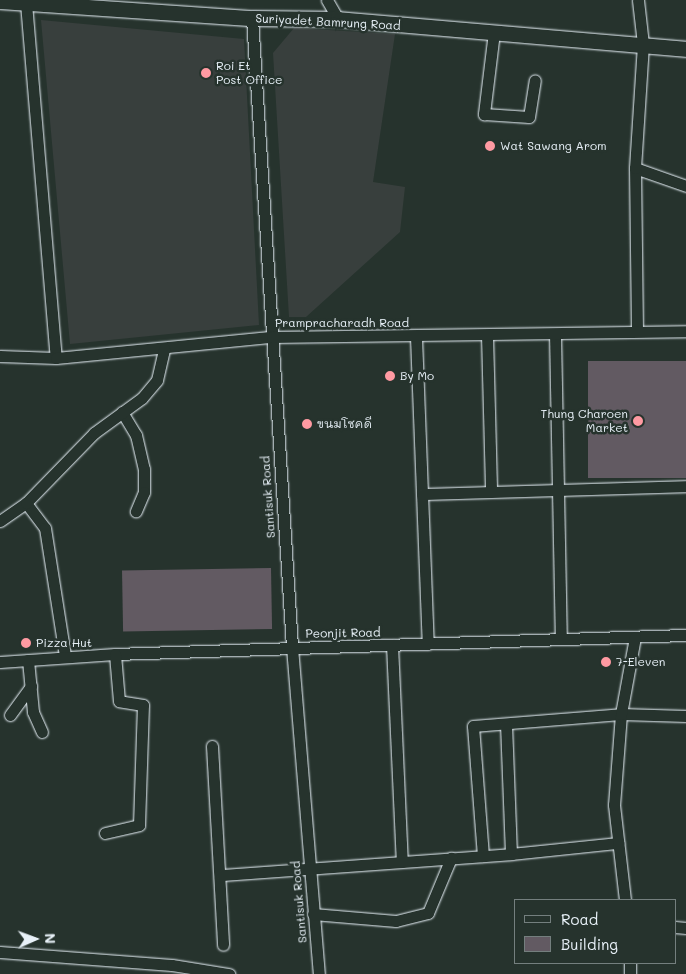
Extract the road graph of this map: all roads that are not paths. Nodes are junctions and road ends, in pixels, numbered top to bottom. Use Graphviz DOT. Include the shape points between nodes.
graph roads {
  1 [pos="327,0"];
  2 [pos="638,0"];
  3 [pos="12,2"];
  4 [pos="252,18"];
  5 [pos="338,19"];
  6 [pos="494,32"];
  7 [pos="643,44"];
  8 [pos="686,49"];
  9 [pos="535,80"];
  10 [pos="634,168"];
  11 [pos="686,186"];
  12 [pos="637,331"];
  13 [pos="686,331"];
  14 [pos="555,334"];
  15 [pos="487,335"];
  16 [pos="416,336"];
  17 [pos="272,337"];
  18 [pos="164,349"];
  19 [pos="0,356"];
  20 [pos="56,358"];
  21 [pos="122,412"];
  22 [pos="686,486"];
  23 [pos="558,487"];
  24 [pos="491,491"];
  25 [pos="422,494"];
  26 [pos="26,504"];
  27 [pos="136,511"];
  28 [pos="0,521"];
  29 [pos="686,635"];
  30 [pos="634,637"];
  31 [pos="560,638"];
  32 [pos="428,644"];
  33 [pos="392,645"];
  34 [pos="292,647"];
  35 [pos="115,654"];
  36 [pos="65,656"];
  37 [pos="28,660"];
  38 [pos="0,662"];
  39 [pos="31,686"];
  40 [pos="620,714"];
  41 [pos="10,715"];
  42 [pos="686,716"];
  43 [pos="506,726"];
  44 [pos="42,732"];
  45 [pos="212,746"];
  46 [pos="105,833"];
  47 [pos="618,844"];
  48 [pos="511,854"];
  49 [pos="483,856"];
  50 [pos="451,858"];
  51 [pos="402,862"];
  52 [pos="309,868"];
  53 [pos="221,875"];
  54 [pos="625,899"];
  55 [pos="313,914"];
  56 [pos="223,945"];
  57 [pos="0,952"];
  58 [pos="229,974"];
  59 [pos="320,974"];
  1 -- 5 [label="street"];
  2 -- 7 [label="street"];
  3 -- 4 [label="main road, Suriyadet Bamrung Road"];
  3 -- 20 [label="street"];
  4 -- 5 [label="main road, Suriyadet Bamrung Road"];
  4 -- 17 [label="street, Santisuk Road"];
  5 -- 6 [label="main road, Suriyadet Bamrung Road"];
  6 -- 7 [label="main road, Suriyadet Bamrung Road"];
  6 -- 9 [label="street" via="484,114 529,117"];
  7 -- 8 [label="main road, Suriyadet Bamrung Road"];
  7 -- 10 [label="street"];
  10 -- 11 [label="street"];
  10 -- 12 [label="street"];
  12 -- 13 [label="street, Prampracharadh Road"];
  12 -- 14 [label="street, Prampracharadh Road"];
  14 -- 15 [label="street, Prampracharadh Road"];
  14 -- 23 [label="street"];
  15 -- 16 [label="street, Prampracharadh Road"];
  15 -- 24 [label="street"];
  16 -- 17 [label="street, Prampracharadh Road"];
  16 -- 25 [label="street"];
  17 -- 18 [label="street, Prampracharadh Road"];
  17 -- 34 [label="street, Santisuk Road"];
  18 -- 20 [label="street, Prampracharadh Road"];
  18 -- 21 [label="street" via="157,380"];
  19 -- 20 [label="street, Prampracharadh Road"];
  21 -- 26 [label="street" via="94,433"];
  21 -- 27 [label="street" via="136,435 144,469 144,492"];
  22 -- 23 [label="street"];
  23 -- 24 [label="street"];
  23 -- 31 [label="street"];
  24 -- 25 [label="street"];
  25 -- 32 [label="street"];
  26 -- 28 [label="street"];
  26 -- 36 [label="street" via="45,528"];
  29 -- 30 [label="street, Peonjit Road"];
  30 -- 31 [label="street, Peonjit Road"];
  30 -- 40 [label="street"];
  31 -- 32 [label="street, Peonjit Road"];
  32 -- 33 [label="street, Peonjit Road"];
  33 -- 34 [label="street, Peonjit Road"];
  33 -- 51 [label="street"];
  34 -- 35 [label="street, Peonjit Road"];
  34 -- 52 [label="street, Santisuk Road"];
  35 -- 36 [label="street, Peonjit Road"];
  35 -- 46 [label="street" via="119,701 144,705 139,825"];
  36 -- 37 [label="street, Peonjit Road"];
  37 -- 38 [label="street, Peonjit Road"];
  37 -- 39 [label="street"];
  39 -- 41 [label="street"];
  39 -- 44 [label="street" via="33,712"];
  40 -- 42 [label="street"];
  40 -- 43 [label="street"];
  40 -- 47 [label="street" via="614,805"];
  43 -- 48 [label="street"];
  43 -- 49 [label="street" via="473,726"];
  45 -- 53 [label="street"];
  47 -- 48 [label="street"];
  47 -- 54 [label="street"];
  48 -- 49 [label="street"];
  49 -- 50 [label="street"];
  50 -- 51 [label="street"];
  50 -- 55 [label="street" via="428,913 396,921"];
  51 -- 52 [label="street"];
  52 -- 53 [label="street"];
  52 -- 55 [label="street, Santisuk Road"];
  53 -- 56 [label="street"];
  55 -- 59 [label="street, Santisuk Road"];
  57 -- 58 [label="street" via="172,965"];
}
